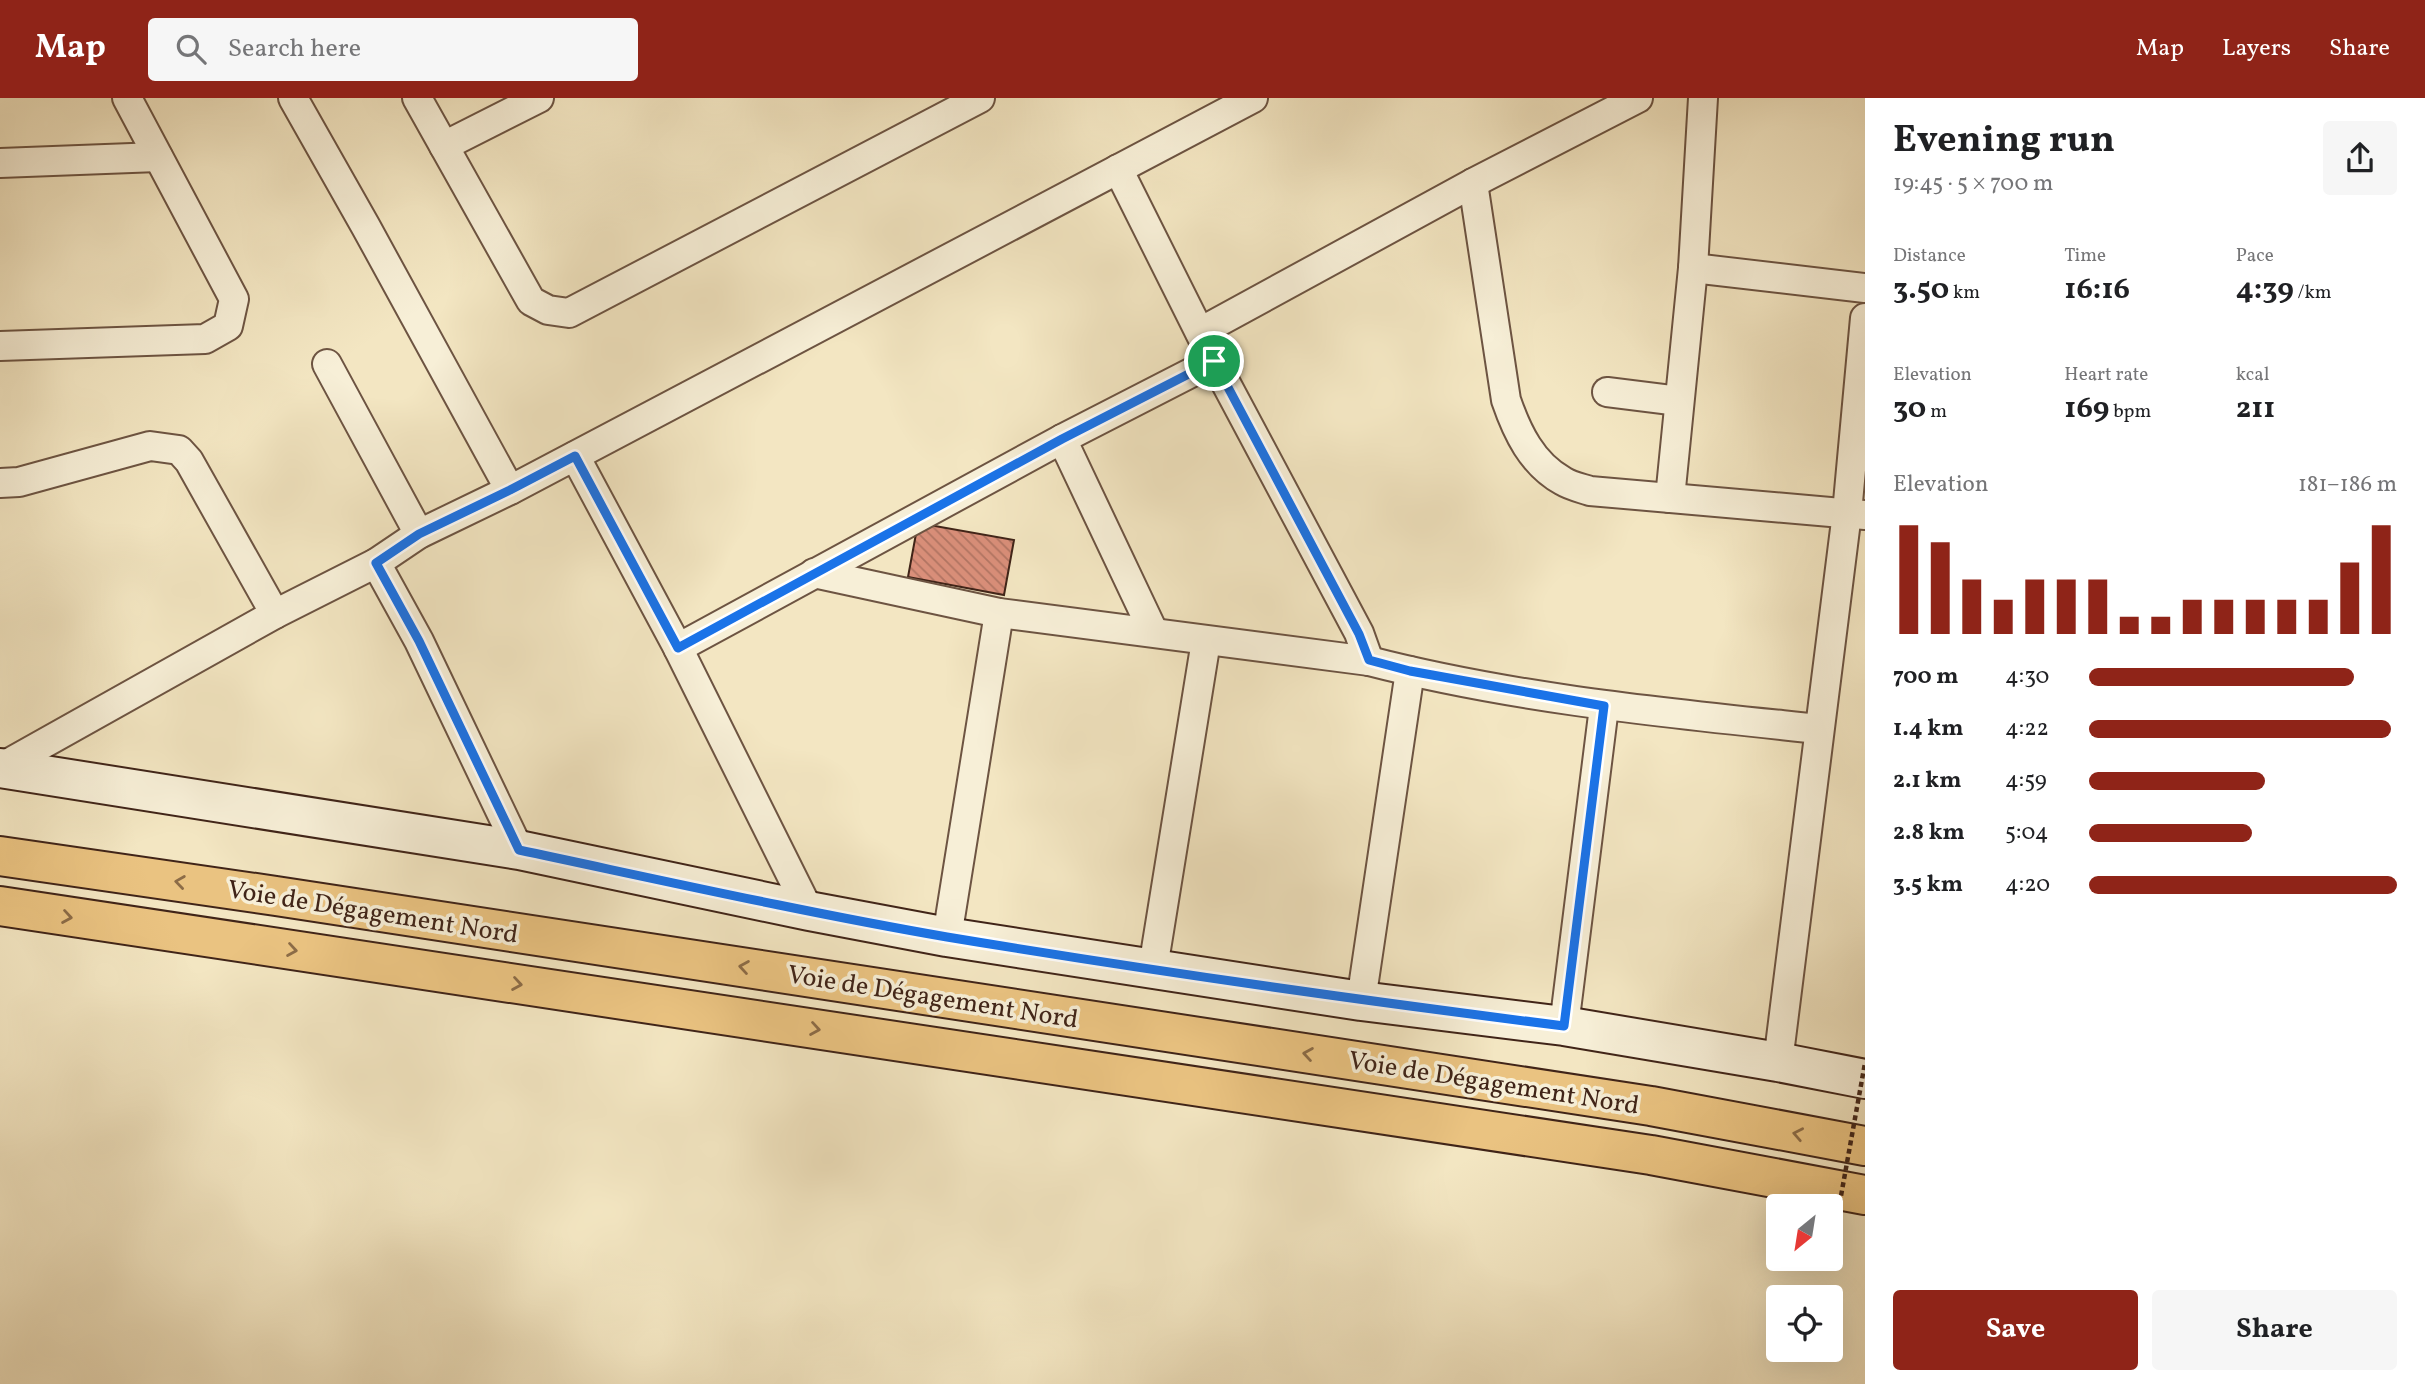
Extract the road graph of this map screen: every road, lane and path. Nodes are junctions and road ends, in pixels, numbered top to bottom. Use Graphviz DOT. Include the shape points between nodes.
graph roads {
  1 [pos="127,98"];
  2 [pos="293,98"];
  3 [pos="417,98"];
  4 [pos="539,98"];
  5 [pos="980,98"];
  6 [pos="1253,98"];
  7 [pos="1638,98"];
  8 [pos="1703,98"];
  9 [pos="444,146"];
  10 [pos="158,157"];
  11 [pos="0,163"];
  12 [pos="1118,169"];
  13 [pos="1474,183"];
  14 [pos="1693,268"];
  15 [pos="1865,288"];
  16 [pos="1865,318"];
  17 [pos="1200,332"];
  18 [pos="0,346"];
  19 [pos="1214,361"];
  20 [pos="327,364"];
  21 [pos="1607,392"];
  22 [pos="1679,401"];
  23 [pos="1062,439"];
  24 [pos="575,456"];
  25 [pos="6,486"];
  26 [pos="510,490"];
  27 [pos="1670,498"];
  28 [pos="1856,514"];
  29 [pos="419,534"];
  30 [pos="376,563"];
  31 [pos="814,573"];
  32 [pos="999,613"];
  33 [pos="275,614"];
  34 [pos="1153,631"];
  35 [pos="1206,641"];
  36 [pos="678,648"];
  37 [pos="1369,660"];
  38 [pos="1410,671"];
  39 [pos="1604,706"];
  40 [pos="1819,729"];
  41 [pos="0,768"];
  42 [pos="519,850"];
  43 [pos="0,856"];
  44 [pos="0,906"];
  45 [pos="809,911"];
  46 [pos="947,937"];
  47 [pos="1153,968"];
  48 [pos="1361,1001"];
  49 [pos="1564,1026"];
  50 [pos="1778,1062"];
  51 [pos="1865,1063"];
  52 [pos="1865,1079"];
  53 [pos="1865,1146"];
  54 [pos="1840,1194"];
  55 [pos="1865,1195"];
  1 -- 10 [label="street"];
  2 -- 26 [label="street"];
  3 -- 9 [label="street"];
  4 -- 9 [label="street"];
  5 -- 9 [label="street" via="569,313 531,302"];
  6 -- 12 [label="street"];
  7 -- 13 [label="street"];
  8 -- 14 [label="street"];
  10 -- 11 [label="street"];
  10 -- 18 [label="street" via="234,299 228,326 205,339"];
  12 -- 17 [label="street"];
  12 -- 24 [label="street"];
  13 -- 17 [label="street"];
  13 -- 27 [label="street" via="1506,400 1518,433 1537,459 1563,482 1590,491"];
  14 -- 15 [label="street"];
  14 -- 22 [label="street"];
  16 -- 28 [label="street"];
  17 -- 19 [label="street"];
  19 -- 23 [label="street"];
  19 -- 37 [label="street"];
  20 -- 29 [label="street"];
  21 -- 22 [label="street"];
  22 -- 27 [label="street"];
  23 -- 31 [label="street"];
  23 -- 34 [label="street"];
  24 -- 26 [label="street"];
  24 -- 36 [label="street"];
  25 -- 33 [label="street" via="150,446 179,450 190,461"];
  26 -- 29 [label="street"];
  27 -- 28 [label="street"];
  28 -- 40 [label="street"];
  29 -- 30 [label="street"];
  30 -- 33 [label="street"];
  30 -- 42 [label="street" via="419,641"];
  31 -- 32 [label="street"];
  31 -- 36 [label="street"];
  32 -- 34 [label="street"];
  32 -- 46 [label="street"];
  33 -- 41 [label="street"];
  34 -- 35 [label="street"];
  35 -- 37 [label="street"];
  35 -- 47 [label="street"];
  36 -- 45 [label="street"];
  37 -- 38 [label="street"];
  38 -- 39 [label="street"];
  38 -- 48 [label="street"];
  39 -- 40 [label="street"];
  39 -- 49 [label="street"];
  40 -- 50 [label="street"];
  41 -- 42 [label="main road"];
  42 -- 45 [label="main road"];
  53 -- 43 [label="highway, Voie de Dégagement Nord, one-way" via="1651,1106"];
  44 -- 55 [label="highway, Voie de Dégagement Nord, one-way" via="1651,1155"];
  45 -- 46 [label="main road"];
  46 -- 47 [label="main road"];
  47 -- 48 [label="main road"];
  48 -- 49 [label="main road"];
  49 -- 50 [label="main road"];
  50 -- 52 [label="main road"];
  51 -- 54 [label="path, bridge"];
}
